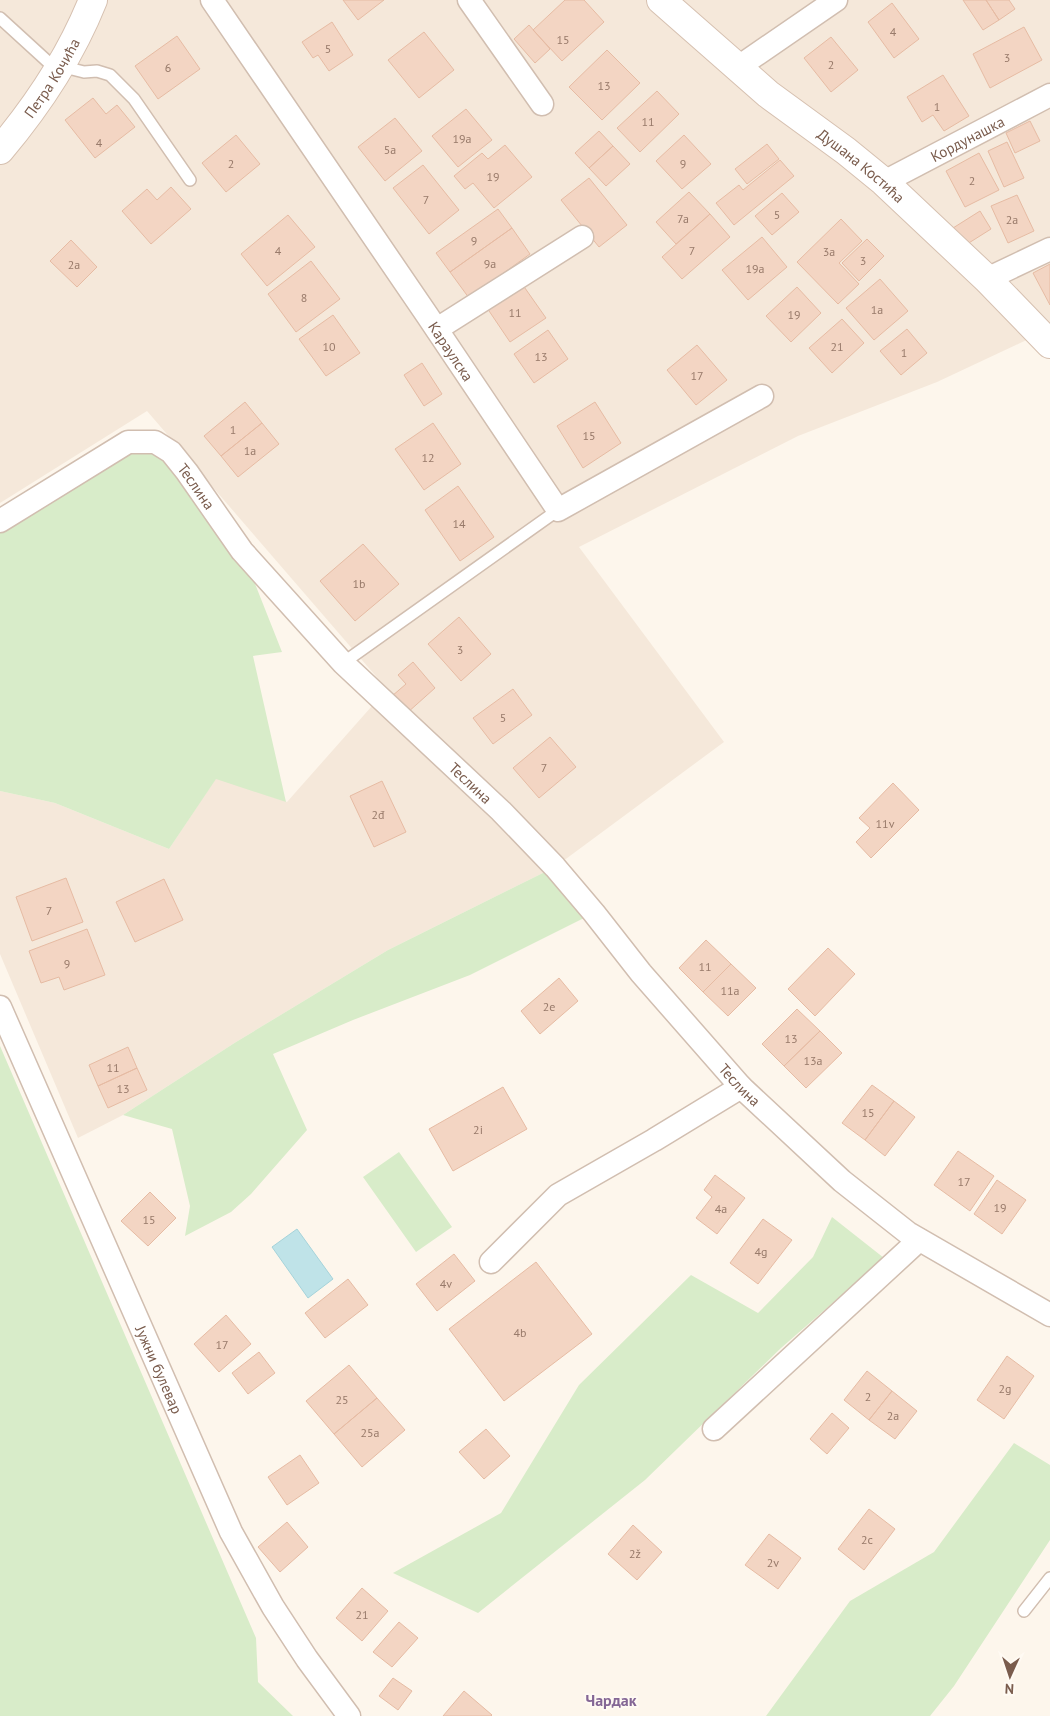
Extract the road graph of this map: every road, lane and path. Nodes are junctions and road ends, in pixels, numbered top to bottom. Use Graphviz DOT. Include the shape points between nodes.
graph roads {
  1 [pos="93,0"];
  2 [pos="212,0"];
  3 [pos="469,0"];
  4 [pos="661,0"];
  5 [pos="836,0"];
  6 [pos="0,18"];
  7 [pos="60,67"];
  8 [pos="737,68"];
  9 [pos="1050,95"];
  10 [pos="542,104"];
  11 [pos="0,150"];
  12 [pos="190,180"];
  13 [pos="884,182"];
  14 [pos="582,237"];
  15 [pos="1050,249"];
  16 [pos="987,279"];
  17 [pos="437,330"];
  18 [pos="1050,344"];
  19 [pos="762,396"];
  20 [pos="558,510"];
  21 [pos="0,521"];
  22 [pos="343,663"];
  23 [pos="0,1007"];
  24 [pos="741,1087"];
  25 [pos="919,1240"];
  26 [pos="491,1262"];
  27 [pos="1050,1315"];
  28 [pos="714,1430"];
  29 [pos="1050,1578"];
  30 [pos="1024,1612"];
  31 [pos="349,1716"];
  1 -- 7 [label="street, Петра Кочића"];
  2 -- 17 [label="street, Караулска"];
  3 -- 10 [label="street"];
  4 -- 8 [label="street, Душана Костића"];
  5 -- 8 [label="street"];
  6 -- 7 [label="lane"];
  7 -- 11 [label="street, Петра Кочића" via="25,120"];
  7 -- 12 [label="lane" via="84,72 97,70 110,75 134,99"];
  8 -- 13 [label="street, Душана Костића"];
  9 -- 13 [label="street, Кордунашка"];
  13 -- 16 [label="street, Душана Костића"];
  14 -- 17 [label="street"];
  15 -- 16 [label="street"];
  16 -- 18 [label="street, Душана Костића"];
  17 -- 20 [label="street, Караулска"];
  19 -- 20 [label="street"];
  20 -- 22 [label="lane"];
  21 -- 22 [label="street, Теслина" via="128,442 155,442 171,452 242,551"];
  22 -- 24 [label="street, Теслина" via="501,811 555,867 641,973"];
  23 -- 31 [label="street, Јужни булевар" via="232,1532 282,1622"];
  24 -- 25 [label="street, Теслина" via="842,1181"];
  24 -- 26 [label="street" via="558,1195"];
  25 -- 27 [label="street, Теслина"];
  25 -- 28 [label="street"];
  29 -- 30 [label="lane"];
}
